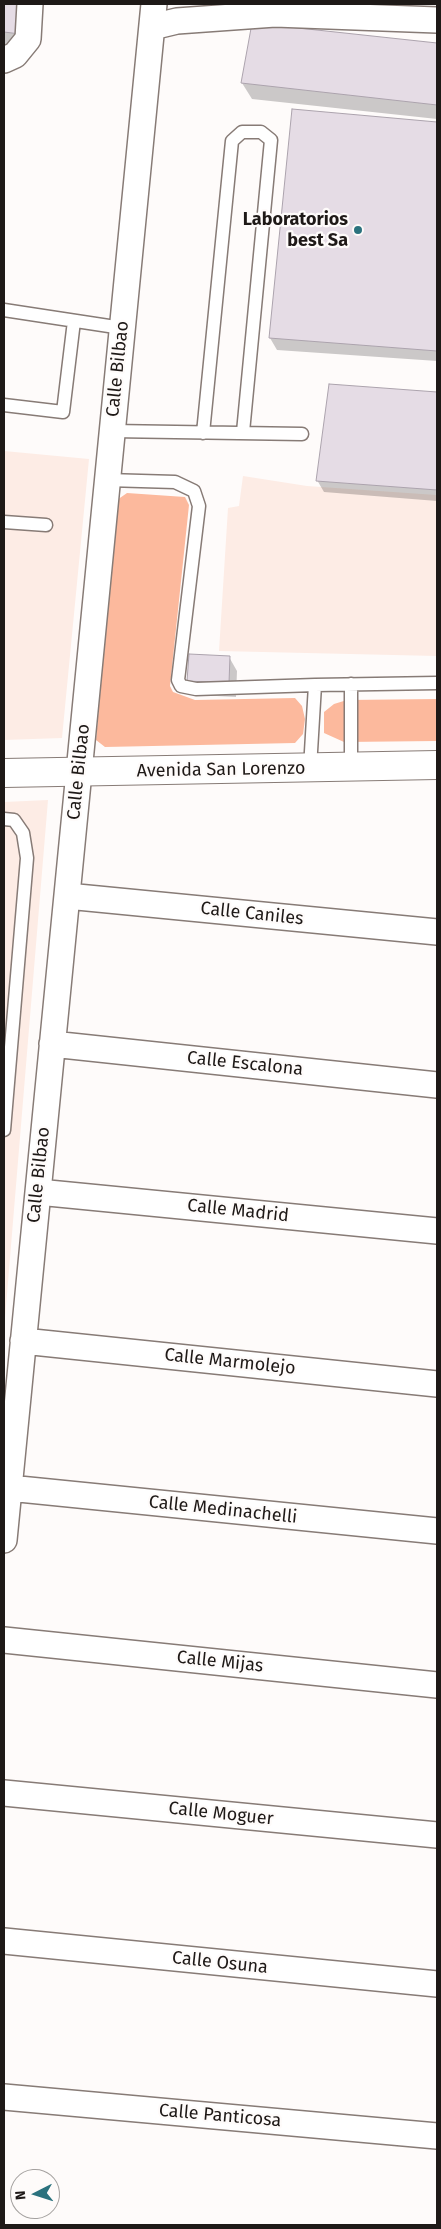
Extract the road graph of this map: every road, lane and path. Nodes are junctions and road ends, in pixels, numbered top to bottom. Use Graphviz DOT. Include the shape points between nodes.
graph roads {
  1 [pos="30,4"];
  2 [pos="275,9"];
  3 [pos="153,15"];
  4 [pos="437,20"];
  5 [pos="4,60"];
  6 [pos="4,310"];
  7 [pos="74,321"];
  8 [pos="122,328"];
  9 [pos="4,405"];
  10 [pos="112,431"];
  11 [pos="243,432"];
  12 [pos="203,433"];
  13 [pos="302,434"];
  14 [pos="107,480"];
  15 [pos="4,522"];
  16 [pos="46,525"];
  17 [pos="437,683"];
  18 [pos="351,684"];
  19 [pos="315,685"];
  20 [pos="437,765"];
  21 [pos="351,767"];
  22 [pos="310,768"];
  23 [pos="4,773"];
  24 [pos="79,773"];
  25 [pos="4,820"];
  26 [pos="67,896"];
  27 [pos="437,932"];
  28 [pos="52,1044"];
  29 [pos="437,1084"];
  30 [pos="4,1130"];
  31 [pos="38,1192"];
  32 [pos="437,1231"];
  33 [pos="23,1341"];
  34 [pos="437,1384"];
  35 [pos="9,1488"];
  36 [pos="437,1531"];
  37 [pos="4,1540"];
  38 [pos="4,1640"];
  39 [pos="437,1684"];
  40 [pos="4,1793"];
  41 [pos="437,1835"];
  42 [pos="4,1941"];
  43 [pos="437,1984"];
  44 [pos="4,2096"];
  45 [pos="437,2136"];
  1 -- 5 [label="street" via="28,39 15,55"];
  2 -- 3 [label="street" via="177,22"];
  2 -- 4 [label="street"];
  3 -- 8 [label="street, Calle Bilbao"];
  6 -- 7 [label="lane"];
  7 -- 8 [label="lane"];
  7 -- 9 [label="lane" via="63,412"];
  8 -- 10 [label="street, Calle Bilbao"];
  10 -- 12 [label="lane"];
  10 -- 14 [label="street, Calle Bilbao"];
  11 -- 12 [label="lane"];
  11 -- 12 [label="lane" via="271,140 261,132 242,132 232,141"];
  11 -- 13 [label="lane"];
  14 -- 19 [label="lane" via="175,482 194,490 199,506 178,671 182,686 196,689"];
  14 -- 24 [label="street, Calle Bilbao"];
  15 -- 16 [label="lane"];
  17 -- 18 [label="lane"];
  18 -- 19 [label="lane"];
  18 -- 21 [label="lane"];
  19 -- 22 [label="lane"];
  20 -- 21 [label="main road, Avenida San Lorenzo"];
  21 -- 22 [label="main road, Avenida San Lorenzo"];
  22 -- 24 [label="main road, Avenida San Lorenzo"];
  23 -- 24 [label="main road, Avenida San Lorenzo"];
  24 -- 26 [label="street, Calle Bilbao"];
  25 -- 30 [label="lane" via="14,820 23,833 26,858"];
  26 -- 27 [label="street, Calle Caniles"];
  26 -- 28 [label="street, Calle Bilbao"];
  28 -- 29 [label="street, Calle Escalona"];
  28 -- 31 [label="street, Calle Bilbao"];
  31 -- 32 [label="street, Calle Madrid"];
  31 -- 33 [label="street, Calle Bilbao"];
  33 -- 34 [label="street, Calle Marmolejo"];
  33 -- 35 [label="street, Calle Bilbao"];
  35 -- 36 [label="street, Calle Medinachelli"];
  35 -- 37 [label="street, Calle Bilbao"];
  38 -- 39 [label="street, Calle Mijas"];
  40 -- 41 [label="street, Calle Moguer"];
  42 -- 43 [label="street, Calle Osuna"];
  44 -- 45 [label="street, Calle Panticosa"];
}
